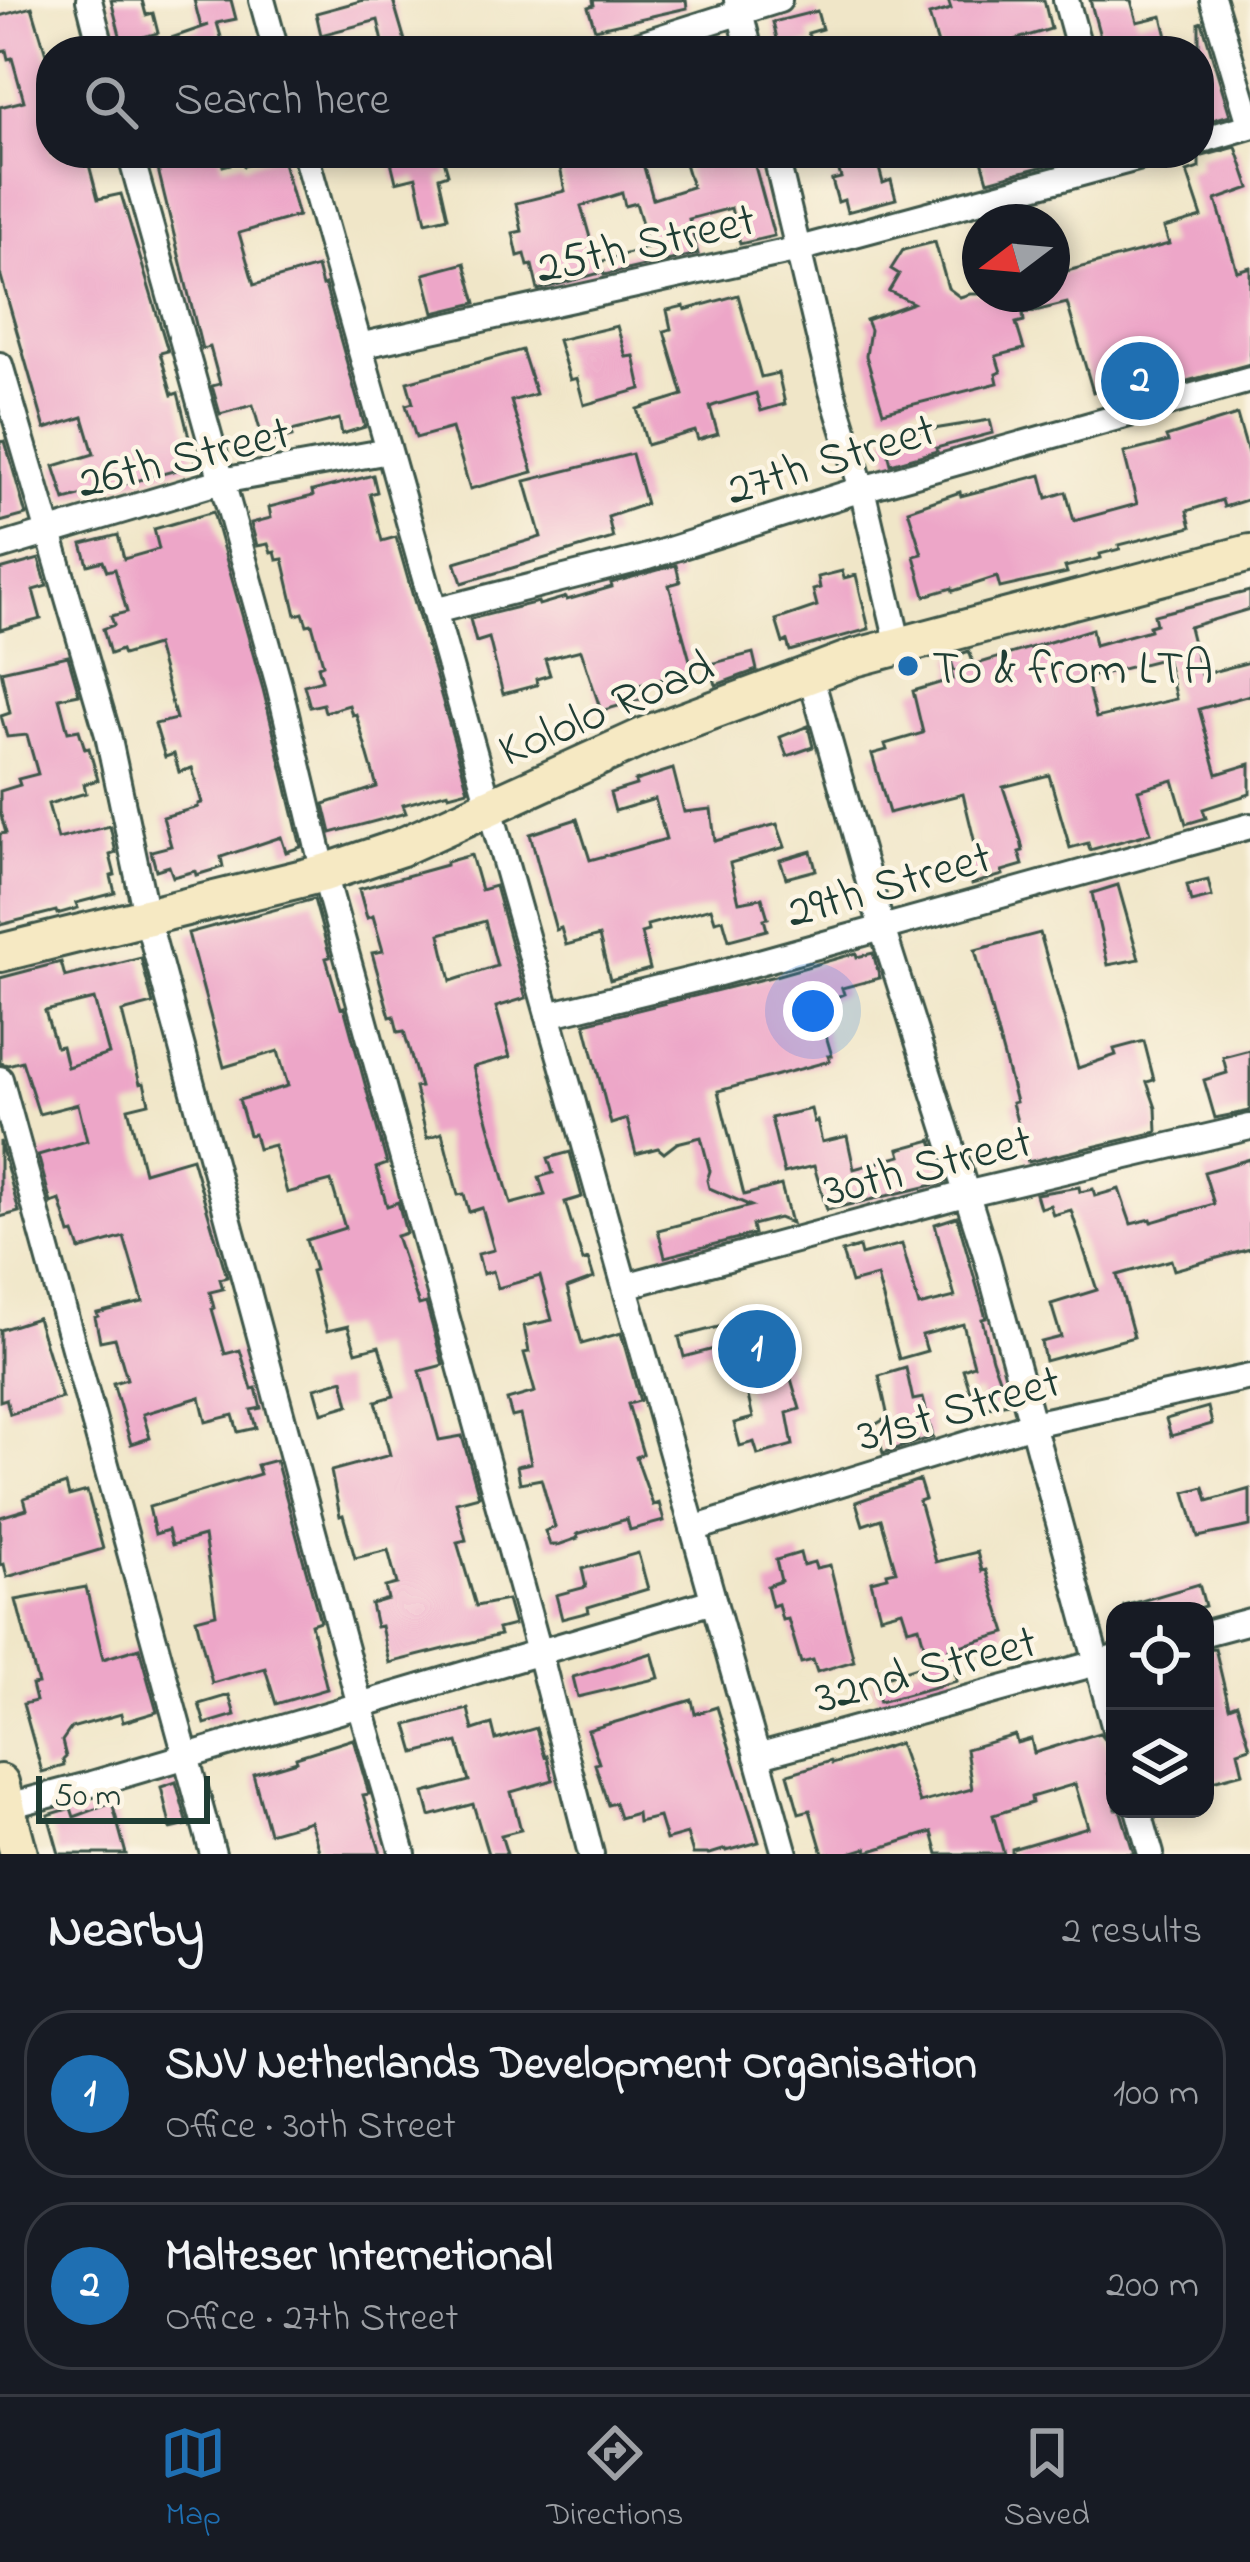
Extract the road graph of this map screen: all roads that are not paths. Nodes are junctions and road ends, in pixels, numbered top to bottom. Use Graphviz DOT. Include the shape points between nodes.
graph roads {
  1 [pos="88,0"];
  2 [pos="262,0"];
  3 [pos="779,0"];
  4 [pos="1066,0"];
  5 [pos="1213,0"];
  6 [pos="739,5"];
  7 [pos="98,36"];
  8 [pos="272,36"];
  9 [pos="657,36"];
  10 [pos="746,36"];
  11 [pos="1077,36"];
  12 [pos="1250,125"];
  13 [pos="1214,136"];
  14 [pos="134,168"];
  15 [pos="309,168"];
  16 [pos="780,168"];
  17 [pos="1081,168"];
  18 [pos="799,249"];
  19 [pos="359,346"];
  20 [pos="0,365"];
  21 [pos="1250,380"];
  22 [pos="389,451"];
  23 [pos="221,481"];
  24 [pos="862,489"];
  25 [pos="50,533"];
  26 [pos="0,547"];
  27 [pos="1250,553"];
  28 [pos="434,611"];
  29 [pos="899,646"];
  30 [pos="810,674"];
  31 [pos="490,808"];
  32 [pos="1250,826"];
  33 [pos="324,873"];
  34 [pos="146,915"];
  35 [pos="882,928"];
  36 [pos="0,953"];
  37 [pos="548,1015"];
  38 [pos="0,1079"];
  39 [pos="1250,1127"];
  40 [pos="965,1194"];
  41 [pos="625,1286"];
  42 [pos="1250,1377"];
  43 [pos="1031,1424"];
  44 [pos="693,1528"];
  45 [pos="713,1600"];
  46 [pos="1250,1621"];
  47 [pos="1214,1631"];
  48 [pos="539,1652"];
  49 [pos="1105,1660"];
  50 [pos="359,1705"];
  51 [pos="1112,1710"];
  52 [pos="186,1756"];
  53 [pos="757,1756"];
  54 [pos="2,1799"];
  55 [pos="1141,1818"];
  56 [pos="19,1854"];
  57 [pos="213,1854"];
  58 [pos="403,1854"];
  59 [pos="591,1854"];
  60 [pos="785,1854"];
  61 [pos="1151,1854"];
  1 -- 7 [label="street"];
  2 -- 8 [label="street"];
  3 -- 6 [label="street"];
  4 -- 11 [label="street"];
  5 -- 12 [label="street"];
  6 -- 9 [label="street"];
  6 -- 10 [label="street"];
  12 -- 13 [label="street"];
  14 -- 23 [label="street"];
  15 -- 19 [label="street"];
  16 -- 18 [label="street"];
  17 -- 18 [label="street, 25th Street"];
  18 -- 19 [label="street, 25th Street"];
  18 -- 24 [label="street"];
  19 -- 22 [label="street"];
  20 -- 25 [label="street"];
  21 -- 24 [label="street, 27th Street"];
  22 -- 23 [label="street, 26th Street"];
  22 -- 28 [label="street"];
  23 -- 25 [label="street, 26th Street"];
  23 -- 33 [label="street"];
  24 -- 28 [label="street, 27th Street" via="644,558"];
  24 -- 29 [label="street"];
  25 -- 26 [label="street, 26th Street"];
  25 -- 34 [label="street" via="108,735"];
  27 -- 29 [label="street, Kololo Road"];
  28 -- 31 [label="street"];
  29 -- 30 [label="street, Kololo Road"];
  30 -- 31 [label="street, Kololo Road" via="654,732"];
  30 -- 35 [label="street"];
  31 -- 33 [label="street, Kololo Road"];
  31 -- 37 [label="street"];
  32 -- 35 [label="street, 29th Street"];
  33 -- 34 [label="street, Kololo Road"];
  33 -- 48 [label="street"];
  34 -- 36 [label="street, Kololo Road"];
  34 -- 50 [label="street"];
  35 -- 37 [label="street, 29th Street"];
  35 -- 40 [label="street"];
  37 -- 41 [label="street"];
  38 -- 52 [label="street"];
  39 -- 40 [label="street, 30th Street"];
  40 -- 41 [label="street, 30th Street"];
  40 -- 43 [label="street"];
  41 -- 44 [label="street"];
  42 -- 43 [label="street, 31st Street"];
  43 -- 44 [label="street, 31st Street"];
  43 -- 49 [label="street"];
  44 -- 45 [label="street"];
  45 -- 48 [label="street"];
  45 -- 53 [label="street"];
  46 -- 47 [label="street"];
  48 -- 50 [label="street"];
  48 -- 59 [label="street"];
  49 -- 51 [label="street"];
  49 -- 53 [label="street, 32nd Street"];
  50 -- 52 [label="street"];
  50 -- 58 [label="street"];
  52 -- 54 [label="street"];
  52 -- 57 [label="street"];
  53 -- 60 [label="street"];
  54 -- 56 [label="street"];
  55 -- 61 [label="street"];
}
